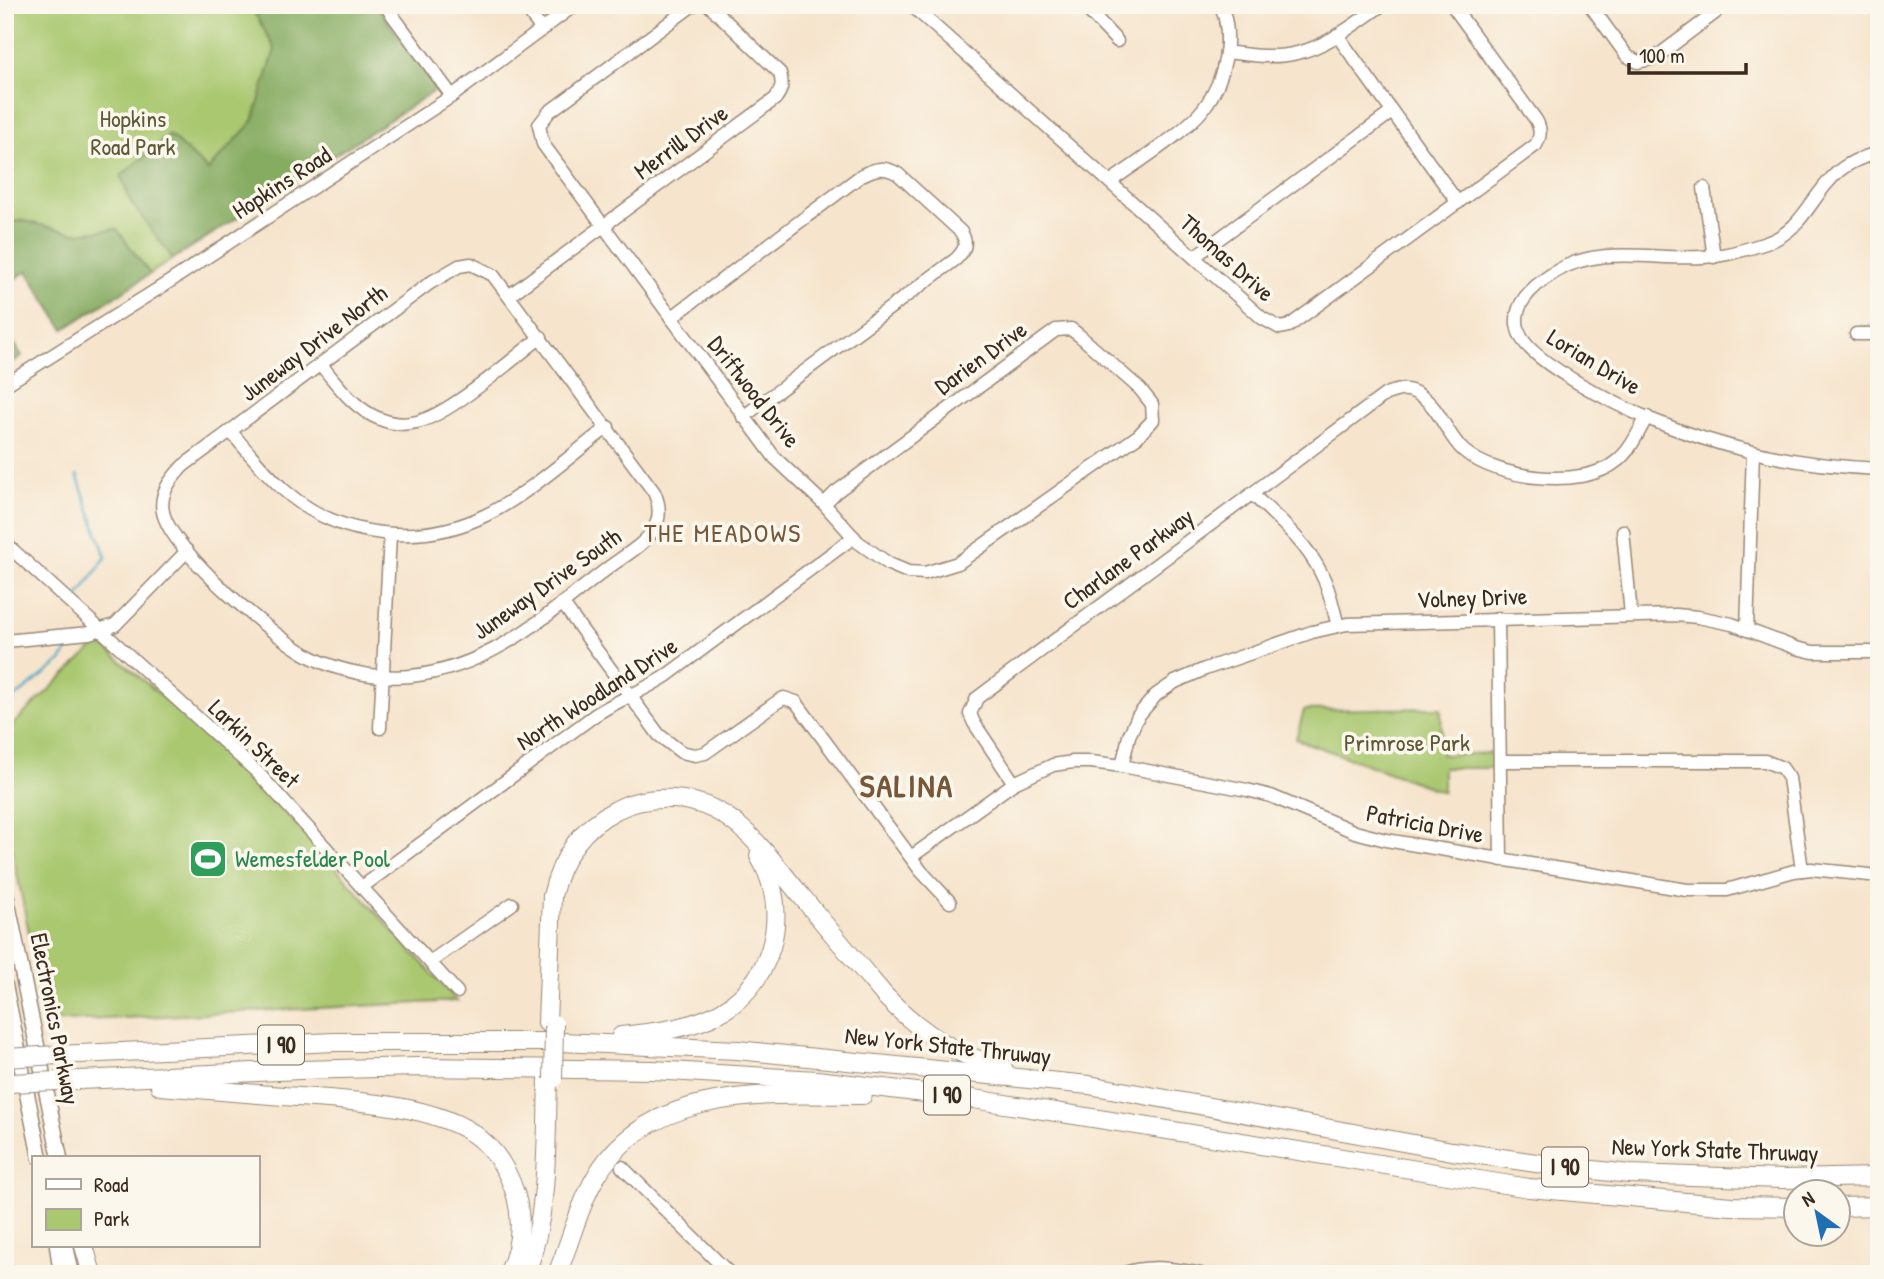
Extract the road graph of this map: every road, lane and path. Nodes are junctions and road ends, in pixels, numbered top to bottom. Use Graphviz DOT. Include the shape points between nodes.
graph roads {
  1 [pos="385,5"];
  2 [pos="524,5"];
  3 [pos="575,5"];
  4 [pos="693,5"];
  5 [pos="709,5"];
  6 [pos="911,5"];
  7 [pos="1083,5"];
  8 [pos="1221,5"];
  9 [pos="1382,5"];
  10 [pos="1452,5"];
  11 [pos="1590,5"];
  12 [pos="1719,5"];
  13 [pos="542,30"];
  14 [pos="1337,35"];
  15 [pos="1117,41"];
  16 [pos="1226,52"];
  17 [pos="452,96"];
  18 [pos="1392,112"];
  19 [pos="1879,153"];
  20 [pos="1110,182"];
  21 [pos="1704,188"];
  22 [pos="1458,203"];
  23 [pos="603,225"];
  24 [pos="1194,257"];
  25 [pos="1714,257"];
  26 [pos="510,295"];
  27 [pos="671,318"];
  28 [pos="1856,334"];
  29 [pos="1879,334"];
  30 [pos="541,337"];
  31 [pos="321,365"];
  32 [pos="5,385"];
  33 [pos="1153,415"];
  34 [pos="743,417"];
  35 [pos="1647,417"];
  36 [pos="608,426"];
  37 [pos="231,432"];
  38 [pos="1753,452"];
  39 [pos="1879,469"];
  40 [pos="1252,494"];
  41 [pos="824,504"];
  42 [pos="1623,531"];
  43 [pos="390,535"];
  44 [pos="854,537"];
  45 [pos="5,542"];
  46 [pos="187,551"];
  47 [pos="562,603"];
  48 [pos="1631,615"];
  49 [pos="1498,618"];
  50 [pos="1338,625"];
  51 [pos="1747,630"];
  52 [pos="101,631"];
  53 [pos="5,641"];
  54 [pos="1879,652"];
  55 [pos="382,676"];
  56 [pos="630,696"];
  57 [pos="380,728"];
  58 [pos="1501,761"];
  59 [pos="1122,766"];
  60 [pos="1014,783"];
  61 [pos="911,856"];
  62 [pos="1501,860"];
  63 [pos="1802,870"];
  64 [pos="1879,876"];
  65 [pos="362,887"];
  66 [pos="6,893"];
  67 [pos="950,902"];
  68 [pos="512,904"];
  69 [pos="430,962"];
  70 [pos="5,985"];
  71 [pos="457,992"];
  72 [pos="551,1024"];
  73 [pos="561,1042"];
  74 [pos="5,1058"];
  75 [pos="550,1079"];
  76 [pos="90,1080"];
  77 [pos="7,1083"];
  78 [pos="1089,1086"];
  79 [pos="974,1099"];
  80 [pos="40,1156"];
  81 [pos="60,1156"];
  82 [pos="622,1167"];
  83 [pos="1879,1177"];
  84 [pos="1879,1206"];
  85 [pos="1783,1207"];
  86 [pos="1853,1207"];
  87 [pos="57,1248"];
  88 [pos="66,1248"];
  89 [pos="77,1248"];
  90 [pos="85,1248"];
  91 [pos="61,1274"];
  92 [pos="72,1274"];
  93 [pos="82,1274"];
  94 [pos="92,1274"];
  95 [pos="508,1274"];
  96 [pos="526,1274"];
  97 [pos="533,1274"];
  98 [pos="557,1274"];
  99 [pos="730,1274"];
  100 [pos="942,1274"];
  101 [pos="968,1274"];
  102 [pos="1122,1274"];
  103 [pos="1201,1274"];
  1 -- 17 [label="street"];
  2 -- 13 [label="street"];
  3 -- 13 [label="street, Hopkins Road"];
  4 -- 23 [label="street, Driftwood Drive" via="549,112 539,125 543,144"];
  5 -- 23 [label="street, Merrill Drive" via="776,68 783,82 781,91"];
  6 -- 20 [label="street, Thomas Drive"];
  7 -- 15 [label="street"];
  8 -- 16 [label="street"];
  9 -- 14 [label="street"];
  10 -- 22 [label="street, Thomas Drive" via="1540,128 1536,145"];
  11 -- 12 [label="street" via="1627,56 1638,62 1655,58 1715,13"];
  13 -- 17 [label="street, Hopkins Road"];
  14 -- 16 [label="street" via="1296,54"];
  14 -- 18 [label="street"];
  16 -- 20 [label="street" via="1219,80 1203,110"];
  17 -- 32 [label="street, Hopkins Road"];
  18 -- 22 [label="street"];
  18 -- 24 [label="street"];
  19 -- 25 [label="street, Lorian Drive" via="1847,165 1829,180 1801,220 1781,237"];
  20 -- 24 [label="street, Thomas Drive"];
  21 -- 25 [label="street"];
  22 -- 24 [label="street, Thomas Drive" via="1289,326 1280,328 1262,318"];
  23 -- 26 [label="street, Merrill Drive"];
  23 -- 27 [label="street, Driftwood Drive"];
  25 -- 35 [label="street, Lorian Drive" via="1618,255 1576,260 1531,290 1520,305 1519,333 1531,351"];
  26 -- 30 [label="street, Juneway Drive North"];
  26 -- 31 [label="street, Juneway Drive North" via="483,268 459,266"];
  27 -- 34 [label="street, Driftwood Drive"];
  27 -- 34 [label="street" via="875,169 888,168 898,174 961,232 965,248 956,260"];
  28 -- 29 [label="street"];
  30 -- 31 [label="street" via="435,415 405,424 363,410"];
  30 -- 36 [label="street, Juneway Drive South"];
  31 -- 37 [label="street, Juneway Drive North"];
  33 -- 41 [label="street, Darien Drive" via="1152,404 1140,390 1080,336 1071,329 1056,330"];
  33 -- 44 [label="street, Driftwood Drive" via="1138,436 958,563 934,572 908,572 872,553"];
  34 -- 41 [label="street, Driftwood Drive" via="775,458"];
  35 -- 38 [label="street, Lorian Drive"];
  35 -- 40 [label="street, Charlane Parkway" via="1615,463 1591,474 1538,477 1512,474 1466,453 1424,398 1401,389 1385,395"];
  36 -- 43 [label="street" via="487,515 441,531"];
  36 -- 47 [label="street, Juneway Drive South" via="654,492 660,504 659,523 637,546"];
  37 -- 43 [label="street" via="263,470 307,507 352,527"];
  37 -- 46 [label="street, Juneway Drive North" via="183,466 163,497 167,526"];
  38 -- 39 [label="street, Lorian Drive"];
  38 -- 51 [label="street"];
  40 -- 50 [label="street" via="1317,564"];
  40 -- 60 [label="street, Charlane Parkway" via="976,698 970,714 974,723"];
  41 -- 44 [label="street, Driftwood Drive"];
  42 -- 48 [label="street"];
  43 -- 55 [label="street"];
  44 -- 56 [label="street, North Woodland Drive" via="666,676"];
  45 -- 52 [label="street, Larkin Street"];
  46 -- 52 [label="street" via="122,619"];
  46 -- 55 [label="street, Juneway Drive South" via="276,636 324,662"];
  47 -- 55 [label="street, Juneway Drive South" via="509,642 465,665 409,676"];
  47 -- 56 [label="street"];
  48 -- 49 [label="street, Volney Drive"];
  48 -- 51 [label="street, Volney Drive" via="1698,617"];
  49 -- 50 [label="street, Volney Drive"];
  49 -- 58 [label="street"];
  50 -- 59 [label="street, Volney Drive" via="1175,682 1138,716"];
  51 -- 54 [label="street, Volney Drive" via="1813,652"];
  52 -- 53 [label="street"];
  52 -- 65 [label="street, Larkin Street" via="258,773"];
  55 -- 57 [label="street"];
  56 -- 61 [label="street" via="671,747 695,755 722,743 777,702 790,699"];
  56 -- 65 [label="street, North Woodland Drive" via="595,715"];
  58 -- 62 [label="street"];
  58 -- 63 [label="street" via="1774,763 1788,778"];
  59 -- 60 [label="street, Patricia Drive" via="1073,762 1036,771"];
  59 -- 62 [label="street, Patricia Drive" via="1270,796 1386,841"];
  60 -- 61 [label="street, Patricia Drive"];
  61 -- 67 [label="street"];
  62 -- 63 [label="street, Patricia Drive" via="1703,891 1743,887"];
  63 -- 64 [label="street, Patricia Drive"];
  65 -- 69 [label="street, Larkin Street"];
  66 -- 81 [label="main road, Electronics Parkway"];
  68 -- 69 [label="street"];
  69 -- 71 [label="street, Larkin Street"];
  70 -- 80 [label="main road, Electronics Parkway"];
  72 -- 73 [label="highway" via="557,898 567,867 589,836 633,810 672,805 703,811 748,841 768,873 776,907 771,950 751,986 709,1018 649,1033"];
  72 -- 75 [label="highway"];
  72 -- 78 [label="highway" via="552,896 565,857 577,839 605,815 641,801 681,799 714,808 746,831 885,996 930,1036 991,1064"];
  73 -- 74 [label="highway, New York State Thruway / I 90, bridge" via="334,1042"];
  73 -- 78 [label="highway, New York State Thruway / I 90" via="782,1053"];
  75 -- 96 [label="highway" via="544,1200"];
  75 -- 97 [label="highway" via="550,1205"];
  76 -- 77 [label="highway, New York State Thruway / I 90, bridge"];
  76 -- 79 [label="highway, New York State Thruway / I 90" via="300,1070 544,1067 817,1080"];
  76 -- 95 [label="highway" via="375,1104 442,1118 479,1138 511,1180 519,1206 520,1233"];
  78 -- 83 [label="highway, New York State Thruway / I 90" via="1565,1167 1783,1179"];
  79 -- 85 [label="highway, New York State Thruway / I 90" via="1529,1188"];
  79 -- 98 [label="highway" via="754,1098 690,1107 654,1119 616,1148 594,1180"];
  82 -- 99 [label="street"];
  84 -- 86 [label="highway"];
  87 -- 91 [label="main road"];
  88 -- 92 [label="main road"];
  89 -- 93 [label="main road"];
  90 -- 94 [label="highway"];
  100 -- 101 [label="street"];
  102 -- 103 [label="street" via="1164,1268"];
}
